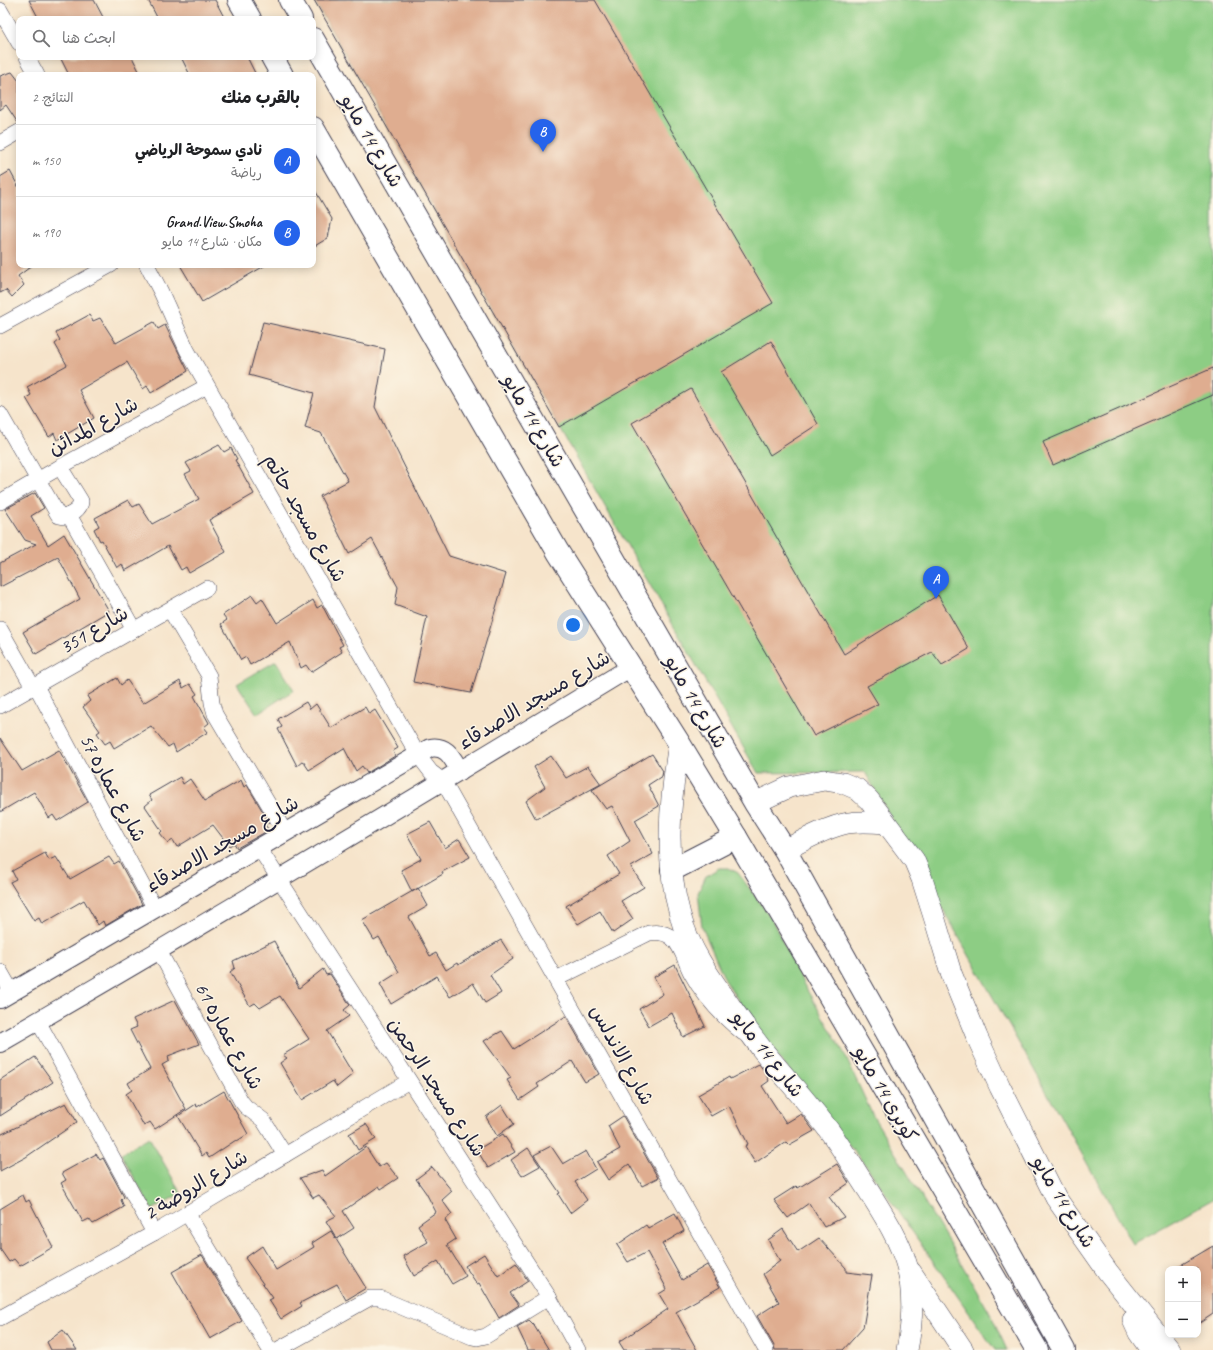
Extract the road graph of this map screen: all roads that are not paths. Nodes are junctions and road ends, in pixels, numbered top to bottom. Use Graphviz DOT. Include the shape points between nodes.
graph roads {
  1 [pos="239,0"];
  2 [pos="290,0"];
  3 [pos="0,10"];
  4 [pos="248,16"];
  5 [pos="299,16"];
  6 [pos="16,38"];
  7 [pos="316,45"];
  8 [pos="29,60"];
  9 [pos="274,60"];
  10 [pos="35,72"];
  11 [pos="280,72"];
  12 [pos="316,133"];
  13 [pos="16,134"];
  14 [pos="0,143"];
  15 [pos="105,268"];
  16 [pos="149,268"];
  17 [pos="0,326"];
  18 [pos="207,386"];
  19 [pos="0,414"];
  20 [pos="60,467"];
  21 [pos="38,480"];
  22 [pos="0,502"];
  23 [pos="69,515"];
  24 [pos="207,588"];
  25 [pos="170,610"];
  26 [pos="0,629"];
  27 [pos="134,630"];
  28 [pos="631,667"];
  29 [pos="34,686"];
  30 [pos="0,706"];
  31 [pos="679,743"];
  32 [pos="418,755"];
  33 [pos="460,771"];
  34 [pos="443,781"];
  35 [pos="755,803"];
  36 [pos="886,823"];
  37 [pos="285,832"];
  38 [pos="736,837"];
  39 [pos="259,848"];
  40 [pos="785,850"];
  41 [pos="672,870"];
  42 [pos="279,879"];
  43 [pos="155,909"];
  44 [pos="159,952"];
  45 [pos="0,972"];
  46 [pos="556,979"];
  47 [pos="6,996"];
  48 [pos="38,1022"];
  49 [pos="0,1043"];
  50 [pos="761,1048"];
  51 [pos="409,1081"];
  52 [pos="285,1155"];
  53 [pos="187,1213"];
  54 [pos="154,1233"];
  55 [pos="907,1265"];
  56 [pos="549,1297"];
  57 [pos="0,1318"];
  58 [pos="270,1350"];
  59 [pos="277,1350"];
  60 [pos="578,1350"];
  61 [pos="766,1350"];
  62 [pos="907,1350"];
  63 [pos="963,1350"];
  64 [pos="1036,1350"];
  65 [pos="1064,1350"];
  66 [pos="1165,1350"];
  1 -- 4 [label="main road"];
  2 -- 5 [label="main road"];
  3 -- 6 [label="street"];
  7 -- 35 [label="main road, شارع 14 مايو"];
  8 -- 10 [label="street"];
  9 -- 11 [label="main road"];
  12 -- 28 [label="main road, شارع 14 مايو" via="555,546"];
  13 -- 14 [label="street"];
  15 -- 17 [label="street"];
  16 -- 18 [label="street, شارع مسجد حاتم" via="180,336"];
  18 -- 20 [label="street, شارع المدائن"];
  18 -- 32 [label="street, شارع مسجد حاتم"];
  19 -- 21 [label="street"];
  20 -- 21 [label="street, شارع المدائن"];
  20 -- 23 [label="street" via="81,501 80,507"];
  21 -- 22 [label="street, شارع المدائن"];
  21 -- 23 [label="street" via="59,516"];
  23 -- 27 [label="street"];
  24 -- 25 [label="street, شارع 351"];
  25 -- 27 [label="street, شارع 351"];
  25 -- 37 [label="street" via="209,676 215,714"];
  26 -- 29 [label="street, شارع عماره 57"];
  27 -- 29 [label="street, شارع 351"];
  28 -- 31 [label="main road, شارع 14 مايو"];
  28 -- 33 [label="street, شارع مسجد الاصدقاء"];
  29 -- 30 [label="street, شارع 351"];
  29 -- 43 [label="street, شارع عماره 57"];
  31 -- 38 [label="main road, شارع 14 مايو"];
  31 -- 41 [label="main road, شارع 14 مايو" via="671,804"];
  32 -- 33 [label="street, شارع مسجد الاصدقاء" via="430,748 440,748 449,754"];
  32 -- 34 [label="street, شارع مسجد حاتم" via="431,772"];
  32 -- 37 [label="street, شارع مسجد الاصدقاء"];
  33 -- 34 [label="street, شارع مسجد الاصدقاء"];
  34 -- 42 [label="street, شارع مسجد الاصدقاء"];
  34 -- 46 [label="street, شارع الاندلس"];
  35 -- 36 [label="main road, شارع 14 مايو" via="789,787 824,780 843,783 857,789"];
  35 -- 40 [label="main road, شارع 14 مايو"];
  36 -- 40 [label="main road" via="848,823 831,827"];
  36 -- 66 [label="main road, شارع 14 مايو" via="918,868 951,973 977,1037 1056,1198"];
  37 -- 39 [label="street, شارع مسجد الاصدقاء"];
  38 -- 41 [label="main road"];
  38 -- 64 [label="main road, كوبرى 14 مايو"];
  39 -- 42 [label="street, شارع مسجد الرحمن"];
  39 -- 43 [label="street, شارع مسجد الاصدقاء"];
  40 -- 65 [label="main road, كوبرى 14 مايو"];
  41 -- 50 [label="main road, شارع 14 مايو" via="680,917 692,944 702,964"];
  42 -- 44 [label="street, شارع مسجد الاصدقاء"];
  42 -- 51 [label="street, شارع مسجد الرحمن"];
  43 -- 47 [label="street, شارع مسجد الاصدقاء"];
  44 -- 48 [label="street, شارع مسجد الاصدقاء"];
  44 -- 52 [label="street, شارع عماره 61" via="241,1101 263,1120"];
  45 -- 47 [label="street"];
  46 -- 50 [label="street" via="649,933 666,933 678,945 691,973 708,999 729,1022"];
  46 -- 61 [label="street, شارع الاندلس"];
  48 -- 49 [label="street, شارع مسجد الاصدقاء"];
  48 -- 54 [label="street"];
  50 -- 55 [label="main road, شارع 14 مايو" via="833,1136 892,1230"];
  51 -- 52 [label="street, شارع الروضة 2"];
  51 -- 56 [label="street, شارع مسجد الرحمن"];
  52 -- 53 [label="street, شارع الروضة 2"];
  53 -- 54 [label="street, شارع الروضة 2"];
  53 -- 58 [label="street"];
  54 -- 57 [label="street, شارع الروضة 2"];
  55 -- 62 [label="main road, شارع 14 مايو" via="912,1302"];
  55 -- 63 [label="main road"];
  56 -- 59 [label="street" via="486,1336 477,1338 380,1298 370,1298"];
  56 -- 60 [label="street, شارع مسجد الرحمن"];
}
